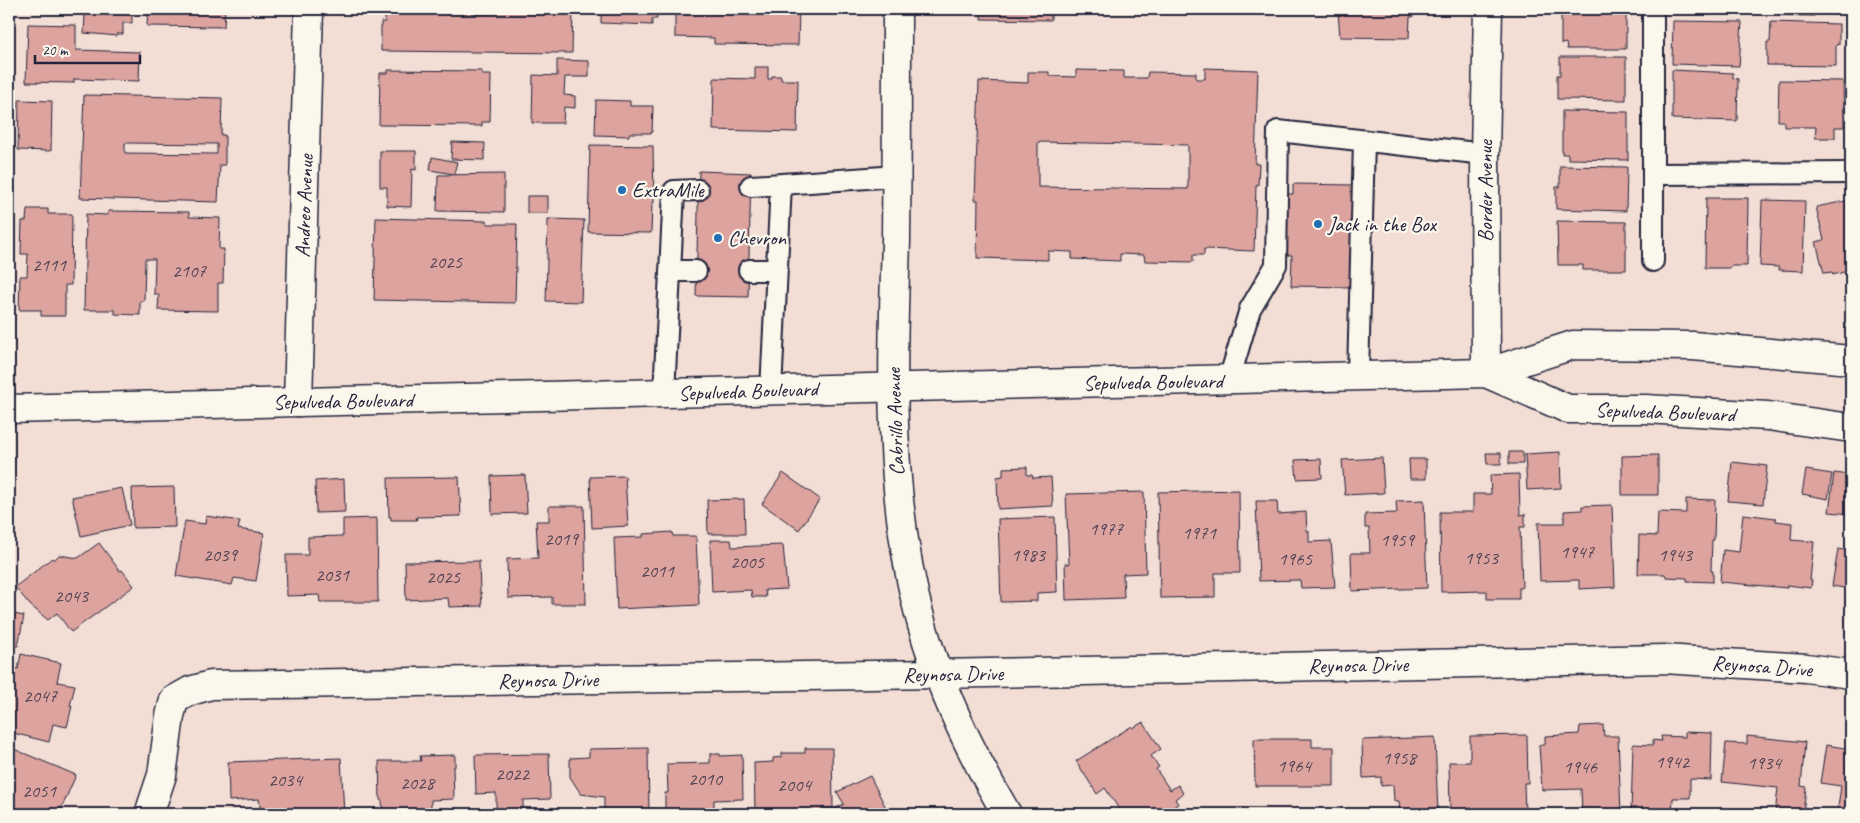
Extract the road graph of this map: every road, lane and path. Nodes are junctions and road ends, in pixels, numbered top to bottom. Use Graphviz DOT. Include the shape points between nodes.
graph roads {
  1 [pos="309,9"];
  2 [pos="897,9"];
  3 [pos="1488,9"];
  4 [pos="1653,9"];
  5 [pos="1364,141"];
  6 [pos="1485,154"];
  7 [pos="1851,173"];
  8 [pos="1653,174"];
  9 [pos="897,176"];
  10 [pos="781,184"];
  11 [pos="751,186"];
  12 [pos="698,190"];
  13 [pos="1653,261"];
  14 [pos="749,270"];
  15 [pos="777,270"];
  16 [pos="670,271"];
  17 [pos="696,271"];
  18 [pos="1851,360"];
  19 [pos="1486,373"];
  20 [pos="1358,376"];
  21 [pos="1229,380"];
  22 [pos="893,388"];
  23 [pos="771,391"];
  24 [pos="664,394"];
  25 [pos="298,402"];
  26 [pos="9,409"];
  27 [pos="1851,428"];
  28 [pos="938,674"];
  29 [pos="1851,674"];
  30 [pos="149,814"];
  31 [pos="1007,814"];
  1 -- 25 [label="street, Andreo Avenue"];
  2 -- 9 [label="street, Cabrillo Avenue"];
  3 -- 6 [label="street, Border Avenue"];
  4 -- 8 [label="lane"];
  5 -- 6 [label="lane"];
  5 -- 20 [label="lane"];
  5 -- 21 [label="lane" via="1278,131 1276,265 1250,309"];
  6 -- 19 [label="street, Border Avenue"];
  7 -- 8 [label="lane"];
  8 -- 13 [label="lane"];
  9 -- 10 [label="lane"];
  9 -- 22 [label="street, Cabrillo Avenue"];
  10 -- 11 [label="lane"];
  10 -- 15 [label="lane"];
  12 -- 16 [label="lane" via="674,191"];
  14 -- 15 [label="lane"];
  15 -- 23 [label="lane"];
  16 -- 17 [label="lane"];
  16 -- 24 [label="lane"];
  18 -- 19 [label="street, Sepulveda Boulevard" via="1693,346 1573,345"];
  19 -- 20 [label="street, Sepulveda Boulevard"];
  19 -- 27 [label="street, Sepulveda Boulevard" via="1568,409 1645,409 1768,416"];
  20 -- 21 [label="street, Sepulveda Boulevard"];
  21 -- 22 [label="street, Sepulveda Boulevard"];
  22 -- 23 [label="street, Sepulveda Boulevard"];
  22 -- 28 [label="street, Cabrillo Avenue" via="897,491 910,575"];
  23 -- 24 [label="street, Sepulveda Boulevard"];
  24 -- 25 [label="street, Sepulveda Boulevard"];
  25 -- 26 [label="street, Sepulveda Boulevard"];
  28 -- 29 [label="street, Reynosa Drive" via="1664,658"];
  28 -- 30 [label="street, Reynosa Drive" via="211,685 174,700 162,775"];
  28 -- 31 [label="street, Cabrillo Avenue" via="976,761"];
}
